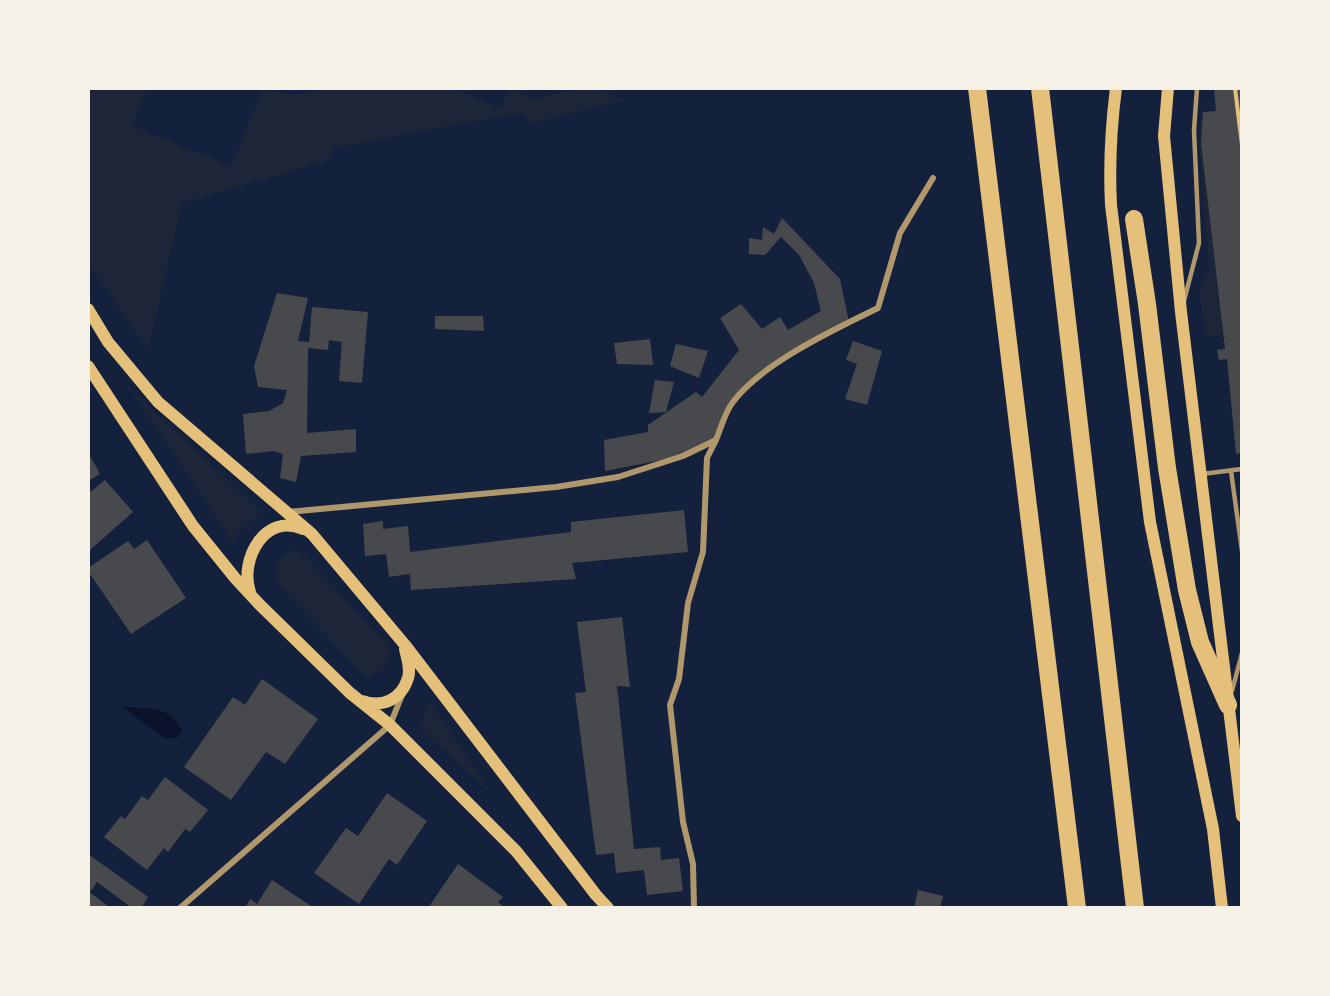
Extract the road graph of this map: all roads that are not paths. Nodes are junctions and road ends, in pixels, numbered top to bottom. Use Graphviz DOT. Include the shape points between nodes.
graph roads {
  1 [pos="977,88"];
  2 [pos="1040,88"];
  3 [pos="1116,88"];
  4 [pos="1168,88"];
  5 [pos="1197,88"];
  6 [pos="933,178"];
  7 [pos="1134,219"];
  8 [pos="88,309"];
  9 [pos="1180,312"];
  10 [pos="88,366"];
  11 [pos="716,440"];
  12 [pos="1242,469"];
  13 [pos="1232,471"];
  14 [pos="1200,474"];
  15 [pos="287,512"];
  16 [pos="312,534"];
  17 [pos="1242,551"];
  18 [pos="259,604"];
  19 [pos="405,645"];
  20 [pos="1242,653"];
  21 [pos="409,677"];
  22 [pos="350,693"];
  23 [pos="1228,705"];
  24 [pos="390,725"];
  25 [pos="1242,816"];
  26 [pos="180,908"];
  27 [pos="562,908"];
  28 [pos="608,908"];
  29 [pos="694,908"];
  30 [pos="1077,908"];
  31 [pos="1135,908"];
  32 [pos="1222,908"];
  1 -- 30 [label="highway"];
  2 -- 31 [label="highway"];
  3 -- 32 [label="main road" via="1111,150 1112,213 1150,522 1213,829"];
  4 -- 9 [label="main road" via="1164,136"];
  5 -- 9 [label="lane" via="1194,130 1199,243"];
  6 -- 11 [label="street" via="900,233 878,308 826,334 752,381 732,403"];
  7 -- 23 [label="highway" via="1187,590 1200,642"];
  8 -- 15 [label="main road" via="108,342 158,402"];
  9 -- 14 [label="main road"];
  10 -- 18 [label="main road" via="193,526"];
  11 -- 15 [label="street" via="683,456 618,477 556,487"];
  11 -- 29 [label="street" via="707,458 703,552 688,603 679,679 670,705 683,822 693,864"];
  12 -- 13 [label="lane"];
  13 -- 14 [label="lane"];
  13 -- 17 [label="lane"];
  14 -- 23 [label="main road"];
  15 -- 16 [label="main road"];
  16 -- 18 [label="main road" via="292,525 278,525 255,545 247,582"];
  16 -- 19 [label="main road"];
  18 -- 22 [label="main road"];
  19 -- 21 [label="main road"];
  19 -- 28 [label="main road"];
  20 -- 23 [label="lane"];
  21 -- 22 [label="main road" via="397,696 386,703 375,705"];
  21 -- 24 [label="street"];
  22 -- 24 [label="main road"];
  23 -- 25 [label="main road"];
  24 -- 26 [label="street"];
  24 -- 27 [label="main road" via="516,851"];
}
